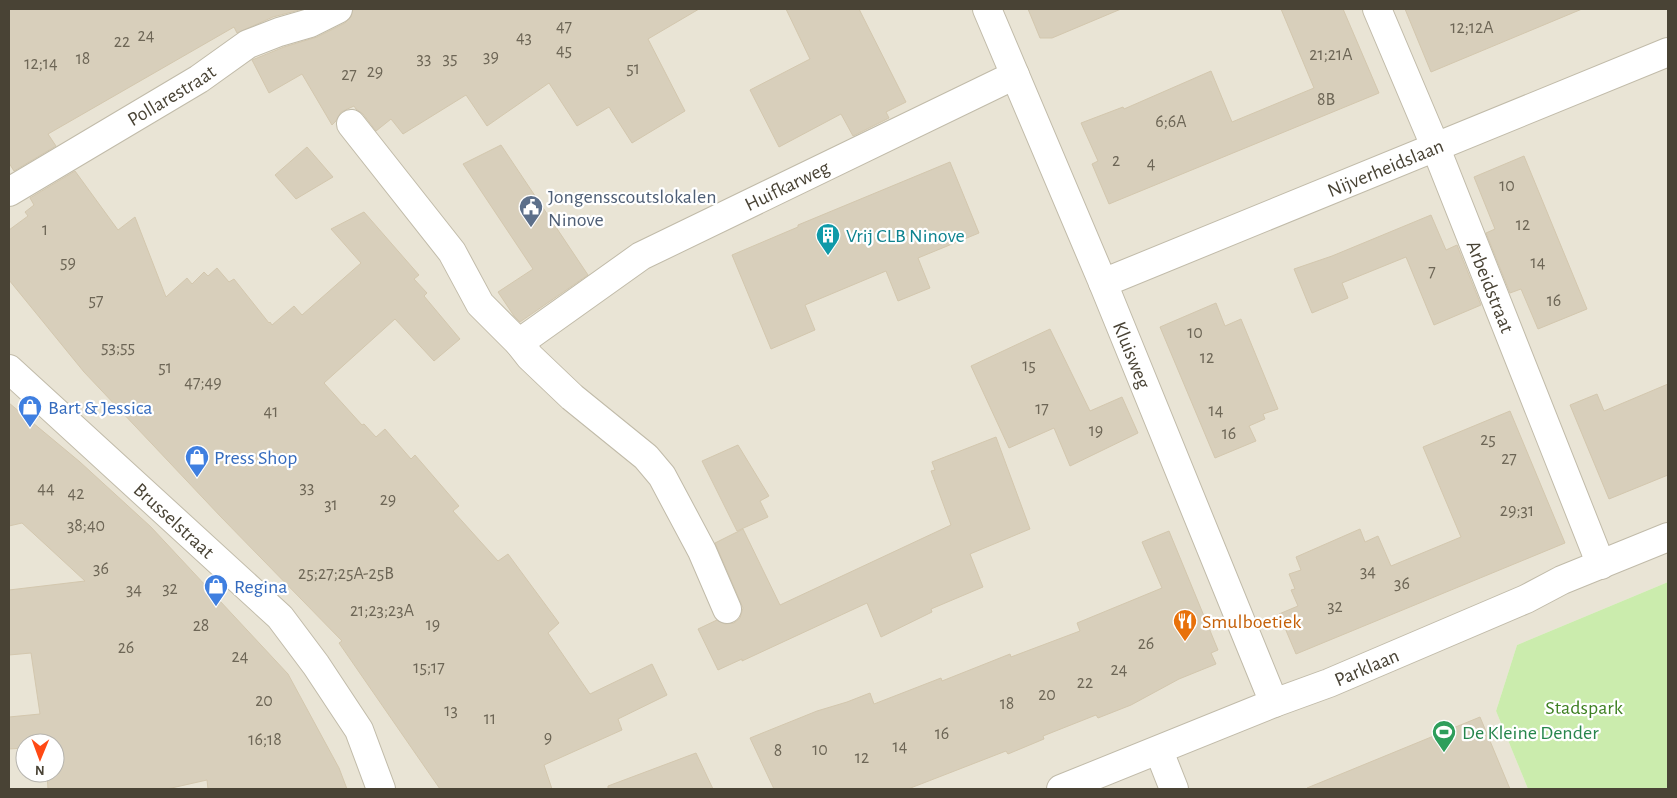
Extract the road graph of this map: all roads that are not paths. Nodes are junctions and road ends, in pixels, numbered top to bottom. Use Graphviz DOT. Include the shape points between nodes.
graph roads {
  1 [pos="338,9"];
  2 [pos="987,9"];
  3 [pos="1377,9"];
  4 [pos="1668,52"];
  5 [pos="1015,75"];
  6 [pos="350,124"];
  7 [pos="1435,146"];
  8 [pos="9,192"];
  9 [pos="1103,283"];
  10 [pos="519,343"];
  11 [pos="9,369"];
  12 [pos="1668,537"];
  13 [pos="1601,565"];
  14 [pos="727,609"];
  15 [pos="1274,703"];
  16 [pos="1158,751"];
  17 [pos="381,789"];
  18 [pos="1061,789"];
  19 [pos="1174,789"];
  1 -- 8 [label="street, Pollarestraat" via="310,23 248,44 199,79"];
  2 -- 5 [label="street, Kluisweg"];
  3 -- 7 [label="street, Arbeidstraat"];
  4 -- 7 [label="street, Nijverheidslaan"];
  5 -- 9 [label="street, Kluisweg"];
  5 -- 10 [label="street, Huifkarweg" via="640,256"];
  6 -- 10 [label="street" via="452,252 480,304"];
  7 -- 9 [label="street, Nijverheidslaan"];
  7 -- 13 [label="street, Arbeidstraat"];
  9 -- 15 [label="street, Kluisweg"];
  10 -- 14 [label="street" via="572,397 646,457 662,476 702,551"];
  11 -- 17 [label="street, Brusselstraat" via="280,617 359,730"];
  12 -- 13 [label="street, Parklaan"];
  13 -- 15 [label="street, Parklaan" via="1329,683"];
  15 -- 16 [label="street, Parklaan"];
  16 -- 18 [label="street, Parklaan"];
  16 -- 19 [label="street"];
}
